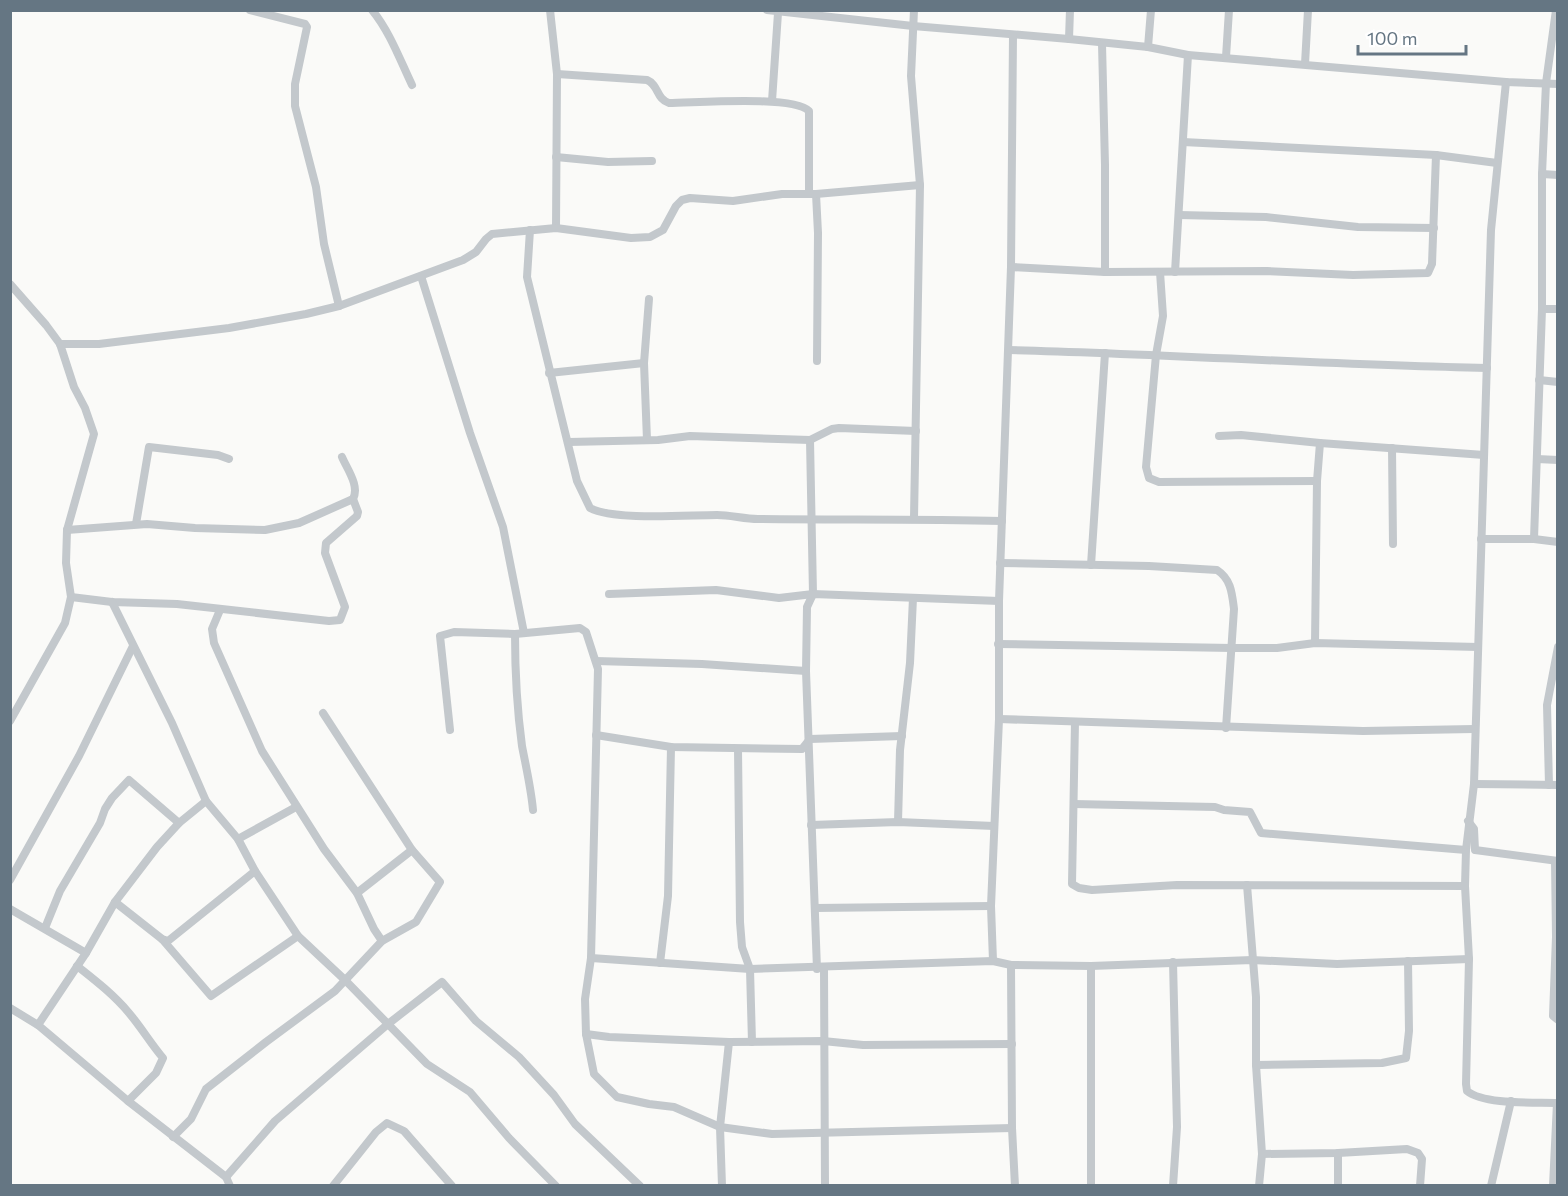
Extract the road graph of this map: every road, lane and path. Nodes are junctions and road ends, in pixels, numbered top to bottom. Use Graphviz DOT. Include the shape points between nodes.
graph roads {
  1 [pos="250,10"];
  2 [pos="372,10"];
  3 [pos="550,10"];
  4 [pos="767,10"];
  5 [pos="914,10"];
  6 [pos="1070,10"];
  7 [pos="1151,10"];
  8 [pos="1229,10"];
  9 [pos="1308,10"];
  10 [pos="1556,10"];
  11 [pos="778,13"];
  12 [pos="840,15"];
  13 [pos="913,26"];
  14 [pos="1013,35"];
  15 [pos="1069,39"];
  16 [pos="1102,44"];
  17 [pos="1148,47"];
  18 [pos="1188,55"];
  19 [pos="1226,57"];
  20 [pos="1305,64"];
  21 [pos="556,74"];
  22 [pos="1506,82"];
  23 [pos="1546,83"];
  24 [pos="1557,84"];
  25 [pos="412,86"];
  26 [pos="772,101"];
  27 [pos="1183,142"];
  28 [pos="1436,155"];
  29 [pos="556,157"];
  30 [pos="652,161"];
  31 [pos="1497,162"];
  32 [pos="1542,174"];
  33 [pos="1557,175"];
  34 [pos="920,185"];
  35 [pos="813,194"];
  36 [pos="1179,215"];
  37 [pos="556,228"];
  38 [pos="1434,228"];
  39 [pos="530,230"];
  40 [pos="1011,267"];
  41 [pos="1105,272"];
  42 [pos="1160,272"];
  43 [pos="1175,272"];
  44 [pos="421,276"];
  45 [pos="10,284"];
  46 [pos="650,299"];
  47 [pos="339,306"];
  48 [pos="1542,309"];
  49 [pos="1557,309"];
  50 [pos="60,344"];
  51 [pos="1009,350"];
  52 [pos="1105,352"];
  53 [pos="1156,355"];
  54 [pos="817,361"];
  55 [pos="644,363"];
  56 [pos="1487,368"];
  57 [pos="549,373"];
  58 [pos="1539,380"];
  59 [pos="1557,382"];
  60 [pos="916,430"];
  61 [pos="1219,436"];
  62 [pos="647,440"];
  63 [pos="810,440"];
  64 [pos="568,442"];
  65 [pos="1320,443"];
  66 [pos="1392,448"];
  67 [pos="1484,455"];
  68 [pos="342,457"];
  69 [pos="230,459"];
  70 [pos="1537,459"];
  71 [pos="1557,460"];
  72 [pos="1317,481"];
  73 [pos="353,499"];
  74 [pos="914,518"];
  75 [pos="812,519"];
  76 [pos="1002,521"];
  77 [pos="136,524"];
  78 [pos="67,530"];
  79 [pos="1481,539"];
  80 [pos="1534,539"];
  81 [pos="1557,542"];
  82 [pos="1393,544"];
  83 [pos="1000,563"];
  84 [pos="1091,565"];
  85 [pos="609,594"];
  86 [pos="813,594"];
  87 [pos="71,597"];
  88 [pos="913,598"];
  89 [pos="999,601"];
  90 [pos="112,602"];
  91 [pos="220,610"];
  92 [pos="520,633"];
  93 [pos="1315,643"];
  94 [pos="998,644"];
  95 [pos="133,646"];
  96 [pos="1478,647"];
  97 [pos="1557,647"];
  98 [pos="1232,648"];
  99 [pos="596,661"];
  100 [pos="806,671"];
  101 [pos="323,712"];
  102 [pos="999,719"];
  103 [pos="10,721"];
  104 [pos="1075,722"];
  105 [pos="1226,728"];
  106 [pos="1474,729"];
  107 [pos="450,730"];
  108 [pos="596,735"];
  109 [pos="902,736"];
  110 [pos="810,739"];
  111 [pos="671,747"];
  112 [pos="738,749"];
  113 [pos="1474,784"];
  114 [pos="1553,785"];
  115 [pos="206,801"];
  116 [pos="1074,804"];
  117 [pos="296,807"];
  118 [pos="533,810"];
  119 [pos="1468,821"];
  120 [pos="179,822"];
  121 [pos="898,822"];
  122 [pos="811,825"];
  123 [pos="994,826"];
  124 [pos="238,839"];
  125 [pos="412,850"];
  126 [pos="1466,850"];
  127 [pos="1556,861"];
  128 [pos="255,872"];
  129 [pos="10,880"];
  130 [pos="1247,885"];
  131 [pos="1465,886"];
  132 [pos="357,893"];
  133 [pos="115,902"];
  134 [pos="991,906"];
  135 [pos="815,908"];
  136 [pos="10,909"];
  137 [pos="45,928"];
  138 [pos="298,936"];
  139 [pos="1557,937"];
  140 [pos="162,939"];
  141 [pos="382,941"];
  142 [pos="86,953"];
  143 [pos="591,958"];
  144 [pos="1469,959"];
  145 [pos="1252,960"];
  146 [pos="993,961"];
  147 [pos="1408,961"];
  148 [pos="1173,962"];
  149 [pos="660,963"];
  150 [pos="1011,964"];
  151 [pos="77,966"];
  152 [pos="1091,966"];
  153 [pos="821,968"];
  154 [pos="750,969"];
  155 [pos="345,980"];
  156 [pos="14,1011"];
  157 [pos="1557,1020"];
  158 [pos="10,1022"];
  159 [pos="388,1024"];
  160 [pos="38,1025"];
  161 [pos="586,1034"];
  162 [pos="823,1041"];
  163 [pos="729,1042"];
  164 [pos="752,1042"];
  165 [pos="1012,1044"];
  166 [pos="1256,1065"];
  167 [pos="128,1101"];
  168 [pos="1511,1101"];
  169 [pos="1557,1102"];
  170 [pos="720,1126"];
  171 [pos="1012,1128"];
  172 [pos="825,1132"];
  173 [pos="173,1137"];
  174 [pos="1338,1153"];
  175 [pos="1262,1154"];
  176 [pos="228,1181"];
  177 [pos="333,1185"];
  178 [pos="452,1185"];
  179 [pos="556,1185"];
  180 [pos="640,1185"];
  181 [pos="722,1185"];
  182 [pos="825,1185"];
  183 [pos="1015,1185"];
  184 [pos="1091,1185"];
  185 [pos="1173,1185"];
  186 [pos="1260,1185"];
  187 [pos="1338,1185"];
  188 [pos="1420,1185"];
  189 [pos="1491,1185"];
  190 [pos="1553,1185"];
  1 -- 47 [label="street" via="307,27 295,84 295,106 316,187"];
  2 -- 25 [label="street"];
  3 -- 21 [label="street"];
  4 -- 11 [label="street"];
  5 -- 13 [label="street"];
  6 -- 15 [label="street"];
  7 -- 17 [label="street"];
  8 -- 19 [label="street"];
  9 -- 20 [label="street"];
  10 -- 23 [label="street"];
  11 -- 12 [label="street"];
  11 -- 26 [label="street"];
  12 -- 13 [label="street"];
  13 -- 14 [label="street"];
  13 -- 34 [label="street" via="911,76"];
  14 -- 15 [label="street"];
  14 -- 40 [label="street"];
  15 -- 16 [label="street"];
  16 -- 17 [label="street"];
  16 -- 41 [label="street"];
  17 -- 18 [label="street"];
  18 -- 19 [label="street"];
  18 -- 27 [label="street"];
  19 -- 20 [label="street"];
  20 -- 22 [label="street"];
  21 -- 26 [label="street" via="647,80 654,84 660,99 669,103"];
  21 -- 29 [label="street"];
  22 -- 23 [label="street"];
  22 -- 31 [label="street"];
  23 -- 24 [label="street"];
  23 -- 32 [label="street"];
  26 -- 35 [label="street" via="804,106 809,111"];
  27 -- 28 [label="street"];
  27 -- 36 [label="street"];
  28 -- 31 [label="street"];
  28 -- 38 [label="street"];
  29 -- 30 [label="street"];
  29 -- 37 [label="street"];
  31 -- 56 [label="street"];
  32 -- 33 [label="street"];
  32 -- 48 [label="street"];
  34 -- 35 [label="street"];
  34 -- 60 [label="street"];
  35 -- 37 [label="street" via="733,201 682,200 663,230 650,237 604,236"];
  35 -- 54 [label="street" via="818,233"];
  36 -- 38 [label="street"];
  36 -- 43 [label="street"];
  37 -- 39 [label="street"];
  38 -- 43 [label="street" via="1432,268 1424,274"];
  39 -- 44 [label="street" via="492,234 463,261"];
  39 -- 57 [label="street" via="527,277"];
  40 -- 41 [label="street"];
  40 -- 51 [label="street"];
  41 -- 42 [label="street"];
  42 -- 43 [label="street"];
  42 -- 53 [label="street" via="1163,316"];
  44 -- 47 [label="street"];
  44 -- 92 [label="street" via="503,527"];
  45 -- 50 [label="street"];
  46 -- 55 [label="street"];
  47 -- 50 [label="street" via="229,328 99,344"];
  48 -- 49 [label="street"];
  48 -- 58 [label="street"];
  50 -- 78 [label="street" via="94,434"];
  51 -- 52 [label="street"];
  51 -- 76 [label="street"];
  52 -- 53 [label="street"];
  52 -- 84 [label="street"];
  53 -- 56 [label="street"];
  53 -- 72 [label="street" via="1146,467 1149,478 1159,482"];
  55 -- 57 [label="street"];
  55 -- 62 [label="street"];
  56 -- 67 [label="street"];
  57 -- 64 [label="street"];
  58 -- 59 [label="street"];
  58 -- 70 [label="street"];
  60 -- 63 [label="street" via="839,428"];
  60 -- 74 [label="street"];
  61 -- 65 [label="street"];
  62 -- 63 [label="street" via="690,436"];
  62 -- 64 [label="street"];
  63 -- 75 [label="street"];
  64 -- 75 [label="street" via="586,502 604,514"];
  65 -- 66 [label="street"];
  65 -- 72 [label="street"];
  66 -- 67 [label="street"];
  66 -- 82 [label="street"];
  67 -- 79 [label="street"];
  68 -- 73 [label="street" via="355,486"];
  69 -- 77 [label="street" via="149,447"];
  70 -- 71 [label="street"];
  70 -- 80 [label="street"];
  72 -- 93 [label="street"];
  73 -- 77 [label="street" via="299,523 264,530"];
  73 -- 91 [label="street" via="357,516 326,543 325,553 345,607 340,620"];
  74 -- 75 [label="street"];
  74 -- 76 [label="street"];
  75 -- 86 [label="street"];
  76 -- 83 [label="street"];
  77 -- 78 [label="street"];
  78 -- 87 [label="street"];
  79 -- 80 [label="street"];
  79 -- 96 [label="street"];
  80 -- 81 [label="street"];
  83 -- 84 [label="street"];
  83 -- 89 [label="street"];
  84 -- 98 [label="street" via="1217,570 1224,574 1232,590"];
  85 -- 86 [label="street" via="716,590 779,598"];
  86 -- 88 [label="street"];
  86 -- 100 [label="street" via="807,607"];
  87 -- 90 [label="street"];
  87 -- 103 [label="street" via="65,623"];
  88 -- 89 [label="street"];
  88 -- 109 [label="street"];
  89 -- 94 [label="street"];
  90 -- 91 [label="street"];
  90 -- 95 [label="street"];
  91 -- 117 [label="street" via="212,629 220,661 262,751"];
  92 -- 99 [label="street" via="580,628 586,632"];
  92 -- 107 [label="street" via="454,632 440,636"];
  92 -- 118 [label="street" via="515,662"];
  93 -- 96 [label="street"];
  93 -- 98 [label="street"];
  94 -- 98 [label="street"];
  94 -- 102 [label="street"];
  95 -- 115 [label="street"];
  95 -- 129 [label="street" via="79,756"];
  96 -- 106 [label="street"];
  97 -- 114 [label="street" via="1548,705"];
  98 -- 105 [label="street"];
  99 -- 100 [label="street"];
  99 -- 108 [label="street"];
  100 -- 110 [label="street"];
  101 -- 125 [label="street"];
  102 -- 104 [label="street"];
  102 -- 123 [label="street"];
  104 -- 105 [label="street"];
  104 -- 116 [label="street"];
  105 -- 106 [label="street"];
  106 -- 113 [label="street"];
  108 -- 111 [label="street"];
  108 -- 143 [label="street"];
  109 -- 110 [label="street"];
  109 -- 121 [label="street"];
  110 -- 112 [label="street" via="802,749"];
  110 -- 122 [label="street"];
  111 -- 112 [label="street"];
  111 -- 149 [label="street" via="668,896"];
  112 -- 154 [label="street" via="740,922 742,947"];
  113 -- 114 [label="street"];
  113 -- 119 [label="street"];
  115 -- 120 [label="street"];
  115 -- 124 [label="street"];
  116 -- 126 [label="street" via="1215,807 1250,812 1261,833"];
  116 -- 130 [label="street" via="1072,884 1079,888"];
  117 -- 124 [label="street"];
  117 -- 132 [label="street"];
  119 -- 126 [label="street"];
  119 -- 127 [label="street" via="1474,830 1475,850"];
  120 -- 133 [label="street"];
  120 -- 137 [label="street" via="129,780 105,809 60,891"];
  121 -- 122 [label="street"];
  121 -- 123 [label="street"];
  122 -- 135 [label="street"];
  123 -- 134 [label="street"];
  124 -- 128 [label="street"];
  125 -- 132 [label="street"];
  125 -- 141 [label="street" via="440,882 416,922"];
  126 -- 131 [label="street"];
  127 -- 139 [label="street"];
  128 -- 138 [label="street"];
  128 -- 140 [label="street" via="168,941"];
  130 -- 131 [label="street"];
  130 -- 145 [label="street"];
  131 -- 144 [label="street"];
  132 -- 141 [label="street"];
  133 -- 140 [label="street"];
  133 -- 142 [label="street"];
  134 -- 135 [label="street"];
  134 -- 146 [label="street"];
  135 -- 153 [label="street"];
  136 -- 137 [label="street"];
  137 -- 142 [label="street"];
  138 -- 140 [label="street" via="211,996"];
  138 -- 155 [label="street"];
  139 -- 157 [label="street" via="1553,1016"];
  141 -- 155 [label="street"];
  142 -- 151 [label="street"];
  143 -- 149 [label="street"];
  143 -- 161 [label="street" via="585,999"];
  144 -- 147 [label="street"];
  144 -- 168 [label="street" via="1467,1091 1485,1099"];
  145 -- 147 [label="street" via="1337,964"];
  145 -- 148 [label="street"];
  145 -- 166 [label="street"];
  146 -- 150 [label="street"];
  146 -- 153 [label="street"];
  147 -- 166 [label="street" via="1406,1058 1382,1063"];
  148 -- 152 [label="street"];
  148 -- 185 [label="street" via="1177,1127"];
  149 -- 154 [label="street"];
  150 -- 152 [label="street"];
  150 -- 165 [label="street"];
  151 -- 160 [label="street"];
  151 -- 167 [label="street" via="111,993 163,1058 156,1073"];
  152 -- 184 [label="street"];
  153 -- 154 [label="street"];
  153 -- 162 [label="street"];
  154 -- 164 [label="street"];
  155 -- 159 [label="street"];
  155 -- 173 [label="street" via="206,1089 191,1119"];
  156 -- 158 [label="street"];
  156 -- 160 [label="street"];
  159 -- 176 [label="street" via="275,1121"];
  159 -- 179 [label="street" via="427,1064 470,1092"];
  159 -- 180 [label="street" via="442,982 476,1021 526,1064 575,1124"];
  160 -- 167 [label="street"];
  161 -- 163 [label="street"];
  161 -- 170 [label="street" via="594,1074 617,1096 674,1107"];
  162 -- 164 [label="street"];
  162 -- 165 [label="street" via="863,1045"];
  162 -- 172 [label="street"];
  163 -- 164 [label="street"];
  163 -- 170 [label="street"];
  165 -- 171 [label="street"];
  166 -- 175 [label="street"];
  167 -- 173 [label="street"];
  168 -- 169 [label="street"];
  168 -- 189 [label="street"];
  169 -- 190 [label="street"];
  170 -- 172 [label="street" via="772,1134"];
  170 -- 181 [label="street"];
  171 -- 172 [label="street"];
  171 -- 183 [label="street"];
  172 -- 182 [label="street"];
  173 -- 176 [label="street"];
  174 -- 175 [label="street"];
  174 -- 187 [label="street"];
  174 -- 188 [label="street" via="1407,1149 1418,1152 1422,1158"];
  175 -- 186 [label="street"];
  177 -- 178 [label="street" via="387,1124 404,1131"];
}
